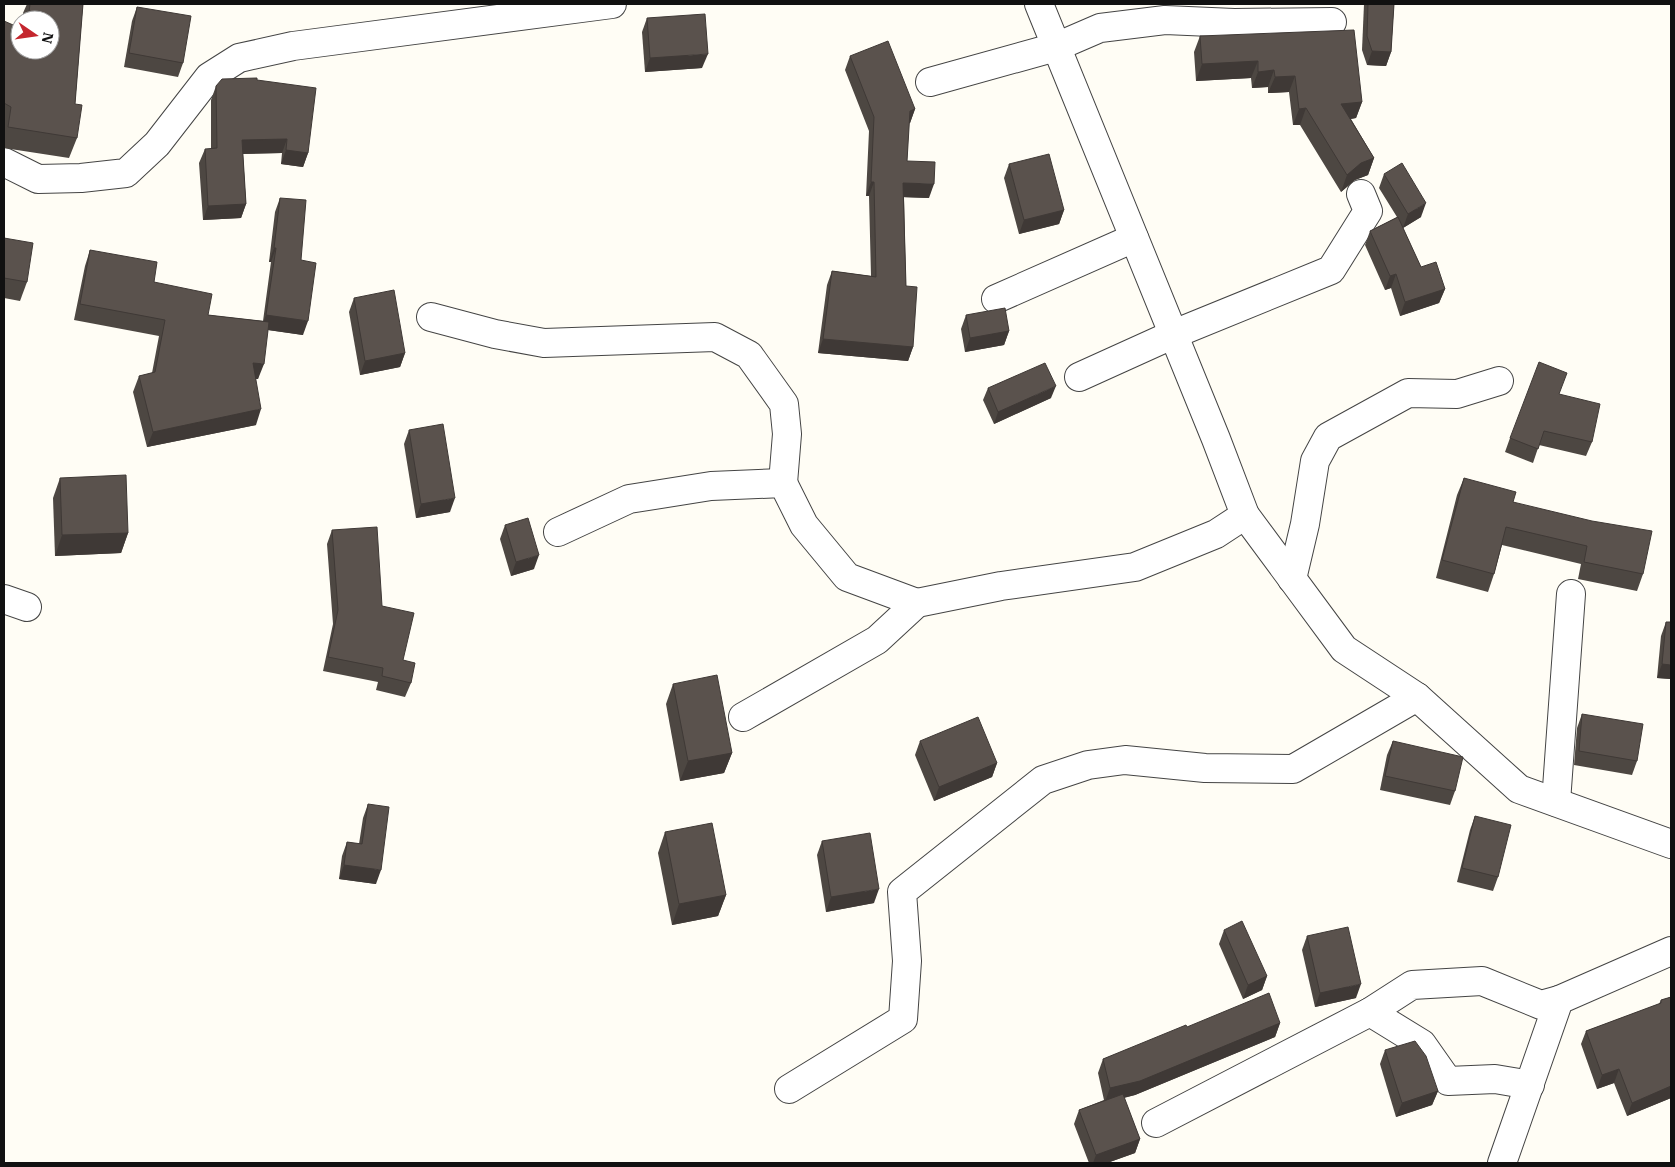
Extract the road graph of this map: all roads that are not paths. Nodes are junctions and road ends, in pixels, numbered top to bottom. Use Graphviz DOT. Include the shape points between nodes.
graph roads {
  1 [pos="612,4"];
  2 [pos="1039,4"];
  3 [pos="1332,22"];
  4 [pos="1056,47"];
  5 [pos="930,82"];
  6 [pos="4,162"];
  7 [pos="1361,194"];
  8 [pos="1134,238"];
  9 [pos="996,299"];
  10 [pos="431,317"];
  11 [pos="1174,334"];
  12 [pos="1079,377"];
  13 [pos="1499,381"];
  14 [pos="783,483"];
  15 [pos="1245,515"];
  16 [pos="558,532"];
  17 [pos="1292,579"];
  18 [pos="1572,594"];
  19 [pos="917,603"];
  20 [pos="1417,697"];
  21 [pos="743,717"];
  22 [pos="1556,802"];
  23 [pos="1671,844"];
  24 [pos="1671,951"];
  25 [pos="1559,1000"];
  26 [pos="1370,1012"];
  27 [pos="1530,1085"];
  28 [pos="789,1089"];
  29 [pos="1156,1123"];
  30 [pos="1502,1163"];
  1 -- 6 [label="street" via="293,46 239,58 209,77 157,144 126,173 38,179"];
  2 -- 4 [label="street"];
  3 -- 4 [label="street" via="1165,20 1100,28"];
  4 -- 5 [label="street"];
  4 -- 8 [label="street"];
  7 -- 11 [label="street" via="1368,211 1331,270"];
  8 -- 9 [label="street"];
  8 -- 11 [label="street"];
  10 -- 14 [label="street" via="544,343 715,337 749,355 784,404 787,434"];
  11 -- 12 [label="street"];
  11 -- 15 [label="street"];
  13 -- 17 [label="street" via="1457,394 1408,393 1328,437 1315,461"];
  14 -- 16 [label="street" via="711,486 629,499"];
  14 -- 19 [label="street" via="804,525 847,577"];
  15 -- 17 [label="street"];
  15 -- 19 [label="street" via="1216,534 1134,567 1001,586"];
  17 -- 20 [label="street" via="1344,649"];
  18 -- 22 [label="street"];
  19 -- 21 [label="street" via="877,640"];
  20 -- 22 [label="street" via="1519,789"];
  20 -- 28 [label="street" via="1293,769 1205,768 1125,760 1088,766 1043,780 902,892 907,961 903,1019"];
  22 -- 23 [label="street"];
  24 -- 25 [label="street"];
  25 -- 26 [label="street" via="1541,1005 1482,981 1412,985"];
  25 -- 27 [label="street"];
  26 -- 27 [label="street" via="1422,1044 1448,1081 1496,1079"];
  26 -- 29 [label="street"];
  27 -- 30 [label="street"];
}
